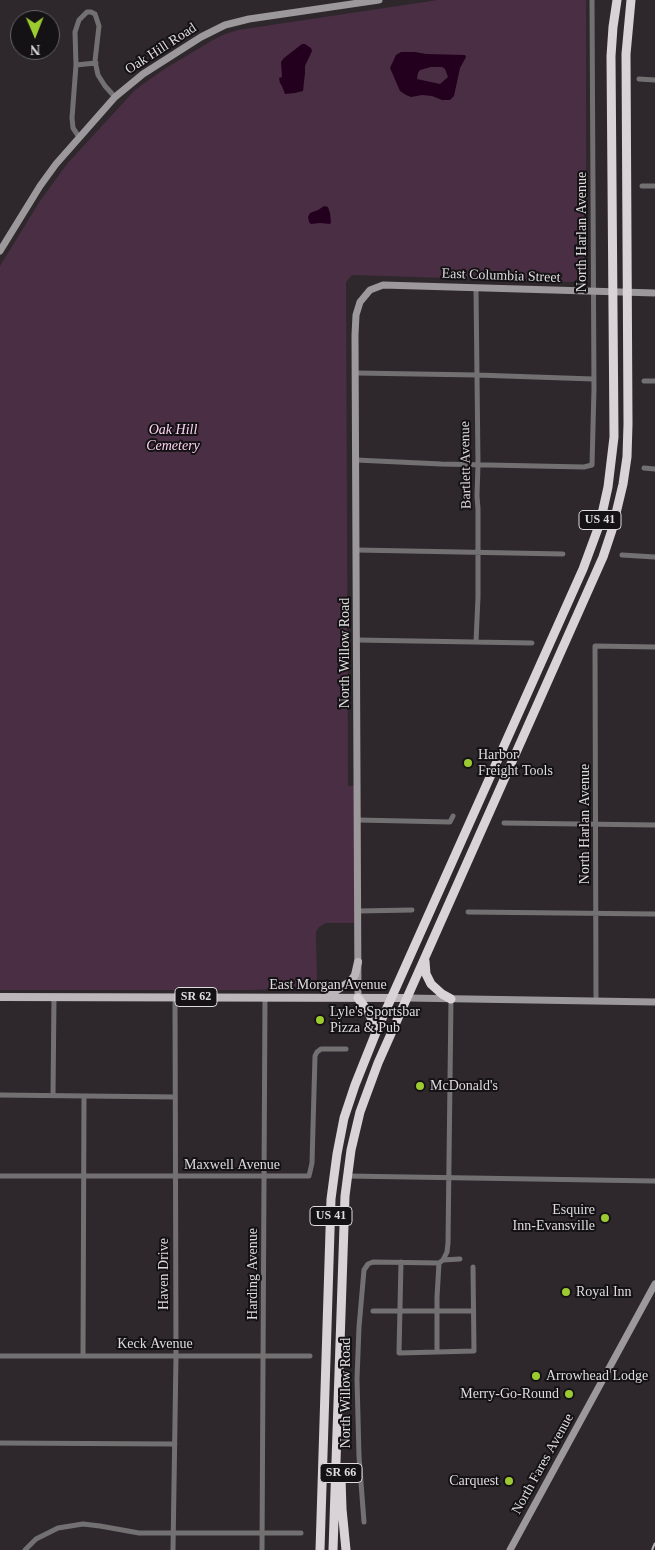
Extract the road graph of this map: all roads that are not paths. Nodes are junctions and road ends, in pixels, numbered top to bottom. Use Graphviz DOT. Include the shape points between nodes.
graph roads {
  1 [pos="379,0"];
  2 [pos="592,0"];
  3 [pos="617,0"];
  4 [pos="631,0"];
  5 [pos="353,2"];
  6 [pos="96,63"];
  7 [pos="76,64"];
  8 [pos="639,79"];
  9 [pos="655,80"];
  10 [pos="115,98"];
  11 [pos="80,137"];
  12 [pos="642,186"];
  13 [pos="655,186"];
  14 [pos="0,251"];
  15 [pos="476,288"];
  16 [pos="593,291"];
  17 [pos="613,291"];
  18 [pos="627,292"];
  19 [pos="655,293"];
  20 [pos="358,308"];
  21 [pos="356,374"];
  22 [pos="477,375"];
  23 [pos="593,379"];
  24 [pos="644,381"];
  25 [pos="655,381"];
  26 [pos="356,460"];
  27 [pos="478,464"];
  28 [pos="644,468"];
  29 [pos="655,469"];
  30 [pos="357,550"];
  31 [pos="477,553"];
  32 [pos="563,554"];
  33 [pos="622,556"];
  34 [pos="655,557"];
  35 [pos="357,640"];
  36 [pos="476,642"];
  37 [pos="532,643"];
  38 [pos="655,646"];
  39 [pos="453,816"];
  40 [pos="358,820"];
  41 [pos="504,823"];
  42 [pos="596,824"];
  43 [pos="655,825"];
  44 [pos="412,910"];
  45 [pos="358,911"];
  46 [pos="468,912"];
  47 [pos="597,913"];
  48 [pos="655,914"];
  49 [pos="425,959"];
  50 [pos="358,962"];
  51 [pos="0,997"];
  52 [pos="54,997"];
  53 [pos="175,997"];
  54 [pos="265,997"];
  55 [pos="324,997"];
  56 [pos="358,998"];
  57 [pos="392,998"];
  58 [pos="407,998"];
  59 [pos="451,999"];
  60 [pos="596,1001"];
  61 [pos="655,1002"];
  62 [pos="377,1030"];
  63 [pos="346,1049"];
  64 [pos="0,1096"];
  65 [pos="53,1096"];
  66 [pos="84,1096"];
  67 [pos="175,1097"];
  68 [pos="0,1176"];
  69 [pos="84,1176"];
  70 [pos="264,1176"];
  71 [pos="347,1176"];
  72 [pos="176,1177"];
  73 [pos="448,1178"];
  74 [pos="655,1181"];
  75 [pos="460,1259"];
  76 [pos="441,1261"];
  77 [pos="401,1262"];
  78 [pos="473,1267"];
  79 [pos="655,1284"];
  80 [pos="437,1310"];
  81 [pos="373,1311"];
  82 [pos="399,1311"];
  83 [pos="473,1311"];
  84 [pos="437,1352"];
  85 [pos="0,1356"];
  86 [pos="83,1356"];
  87 [pos="176,1356"];
  88 [pos="264,1356"];
  89 [pos="310,1356"];
  90 [pos="338,1395"];
  91 [pos="0,1443"];
  92 [pos="175,1444"];
  93 [pos="364,1522"];
  94 [pos="262,1533"];
  95 [pos="301,1533"];
  96 [pos="174,1534"];
  97 [pos="24,1550"];
  98 [pos="173,1550"];
  99 [pos="262,1550"];
  100 [pos="320,1550"];
  101 [pos="332,1550"];
  102 [pos="346,1550"];
  103 [pos="510,1550"];
  1 -- 5 [label="street, Oak Hill Road"];
  2 -- 16 [label="street, North Harlan Avenue"];
  3 -- 17 [label="highway, US 41" via="611,56"];
  4 -- 18 [label="highway, US 41" via="626,54"];
  5 -- 10 [label="street, Oak Hill Road" via="226,25 149,70"];
  6 -- 7 [label="street"];
  6 -- 7 [label="street" via="99,26 95,14 90,12 84,14 77,24"];
  6 -- 10 [label="street" via="100,79"];
  7 -- 11 [label="street" via="72,124"];
  8 -- 9 [label="street"];
  10 -- 11 [label="street, Oak Hill Road"];
  11 -- 14 [label="street, Oak Hill Road" via="40,186"];
  12 -- 13 [label="street"];
  15 -- 16 [label="street, East Columbia Street"];
  15 -- 20 [label="street, East Columbia Street" via="383,285 366,293"];
  15 -- 22 [label="street, Bartlett Avenue"];
  16 -- 17 [label="street, East Columbia Street"];
  16 -- 23 [label="street, North Harlan Avenue"];
  17 -- 18 [label="street, East Columbia Street"];
  17 -- 57 [label="highway, US 41" via="614,437 611,470 595,538"];
  18 -- 19 [label="street, East Columbia Street"];
  18 -- 49 [label="highway, US 41" via="628,441 623,484 612,530 593,581"];
  20 -- 21 [label="street, North Willow Road"];
  21 -- 22 [label="street"];
  21 -- 26 [label="street, North Willow Road"];
  22 -- 23 [label="street"];
  22 -- 27 [label="street, Bartlett Avenue"];
  23 -- 27 [label="street, North Harlan Avenue" via="591,466"];
  24 -- 25 [label="street"];
  26 -- 27 [label="street"];
  26 -- 30 [label="street, North Willow Road"];
  27 -- 31 [label="street, Bartlett Avenue"];
  28 -- 29 [label="street"];
  30 -- 31 [label="street"];
  30 -- 35 [label="street, North Willow Road"];
  31 -- 32 [label="street"];
  31 -- 36 [label="street, Bartlett Avenue"];
  33 -- 34 [label="street"];
  35 -- 36 [label="street"];
  35 -- 40 [label="street, North Willow Road"];
  36 -- 37 [label="street"];
  38 -- 42 [label="street, North Harlan Avenue" via="595,646"];
  39 -- 40 [label="street" via="450,822"];
  40 -- 45 [label="street, North Willow Road"];
  41 -- 42 [label="street"];
  42 -- 43 [label="street"];
  42 -- 47 [label="street, North Harlan Avenue"];
  44 -- 45 [label="street"];
  45 -- 50 [label="street, North Willow Road"];
  46 -- 47 [label="street"];
  47 -- 48 [label="street"];
  47 -- 60 [label="street, North Harlan Avenue"];
  49 -- 58 [label="highway, US 41"];
  49 -- 59 [label="highway" via="429,982"];
  50 -- 55 [label="main road" via="354,978"];
  50 -- 56 [label="street, North Willow Road"];
  51 -- 52 [label="main road, East Morgan Avenue / SR 62"];
  52 -- 53 [label="main road, East Morgan Avenue / SR 62"];
  52 -- 65 [label="street"];
  53 -- 54 [label="main road, East Morgan Avenue / SR 62"];
  53 -- 67 [label="street, Haven Drive"];
  54 -- 55 [label="main road, East Morgan Avenue / SR 62"];
  54 -- 70 [label="street, Harding Avenue"];
  55 -- 56 [label="main road, East Morgan Avenue / SR 62"];
  56 -- 57 [label="main road, East Morgan Avenue / SR 62"];
  56 -- 62 [label="highway"];
  57 -- 58 [label="main road, East Morgan Avenue / SR 62"];
  57 -- 62 [label="highway, US 41"];
  58 -- 59 [label="street, East Morgan Avenue"];
  58 -- 71 [label="highway, US 41" via="365,1097"];
  59 -- 60 [label="street, East Morgan Avenue"];
  59 -- 73 [label="street"];
  60 -- 61 [label="street, East Morgan Avenue"];
  62 -- 100 [label="highway, US 41" via="349,1100 332,1188"];
  63 -- 70 [label="street, Maxwell Avenue" via="321,1049 315,1056 309,1176"];
  64 -- 65 [label="street"];
  65 -- 66 [label="street"];
  66 -- 67 [label="street"];
  66 -- 69 [label="street"];
  67 -- 72 [label="street, Haven Drive"];
  68 -- 69 [label="street, Maxwell Avenue"];
  69 -- 72 [label="street, Maxwell Avenue"];
  69 -- 86 [label="street"];
  70 -- 72 [label="street, Maxwell Avenue"];
  70 -- 88 [label="street, Harding Avenue"];
  71 -- 73 [label="street"];
  71 -- 90 [label="highway, US 41"];
  72 -- 87 [label="street, Haven Drive"];
  73 -- 74 [label="street"];
  73 -- 76 [label="street" via="448,1243"];
  75 -- 76 [label="street"];
  76 -- 77 [label="street"];
  76 -- 80 [label="street"];
  77 -- 82 [label="street"];
  77 -- 93 [label="street, North Willow Road" via="373,1262 364,1270 358,1379"];
  78 -- 83 [label="street"];
  79 -- 103 [label="street, North Fares Avenue"];
  80 -- 82 [label="street"];
  80 -- 83 [label="street"];
  80 -- 84 [label="street"];
  81 -- 82 [label="street"];
  82 -- 84 [label="street" via="399,1353"];
  83 -- 84 [label="street" via="473,1351"];
  85 -- 86 [label="street, Keck Avenue"];
  86 -- 87 [label="street, Keck Avenue"];
  87 -- 88 [label="street, Keck Avenue"];
  87 -- 92 [label="street, Haven Drive"];
  88 -- 89 [label="street, Keck Avenue"];
  88 -- 94 [label="street, Harding Avenue"];
  90 -- 101 [label="highway, US 41"];
  90 -- 102 [label="highway, SR 66"];
  91 -- 92 [label="street"];
  92 -- 96 [label="street, Haven Drive"];
  94 -- 95 [label="street"];
  94 -- 96 [label="street"];
  94 -- 99 [label="street, Harding Avenue"];
  96 -- 97 [label="street" via="74,1525 58,1528"];
  96 -- 98 [label="street, Haven Drive"];
}
